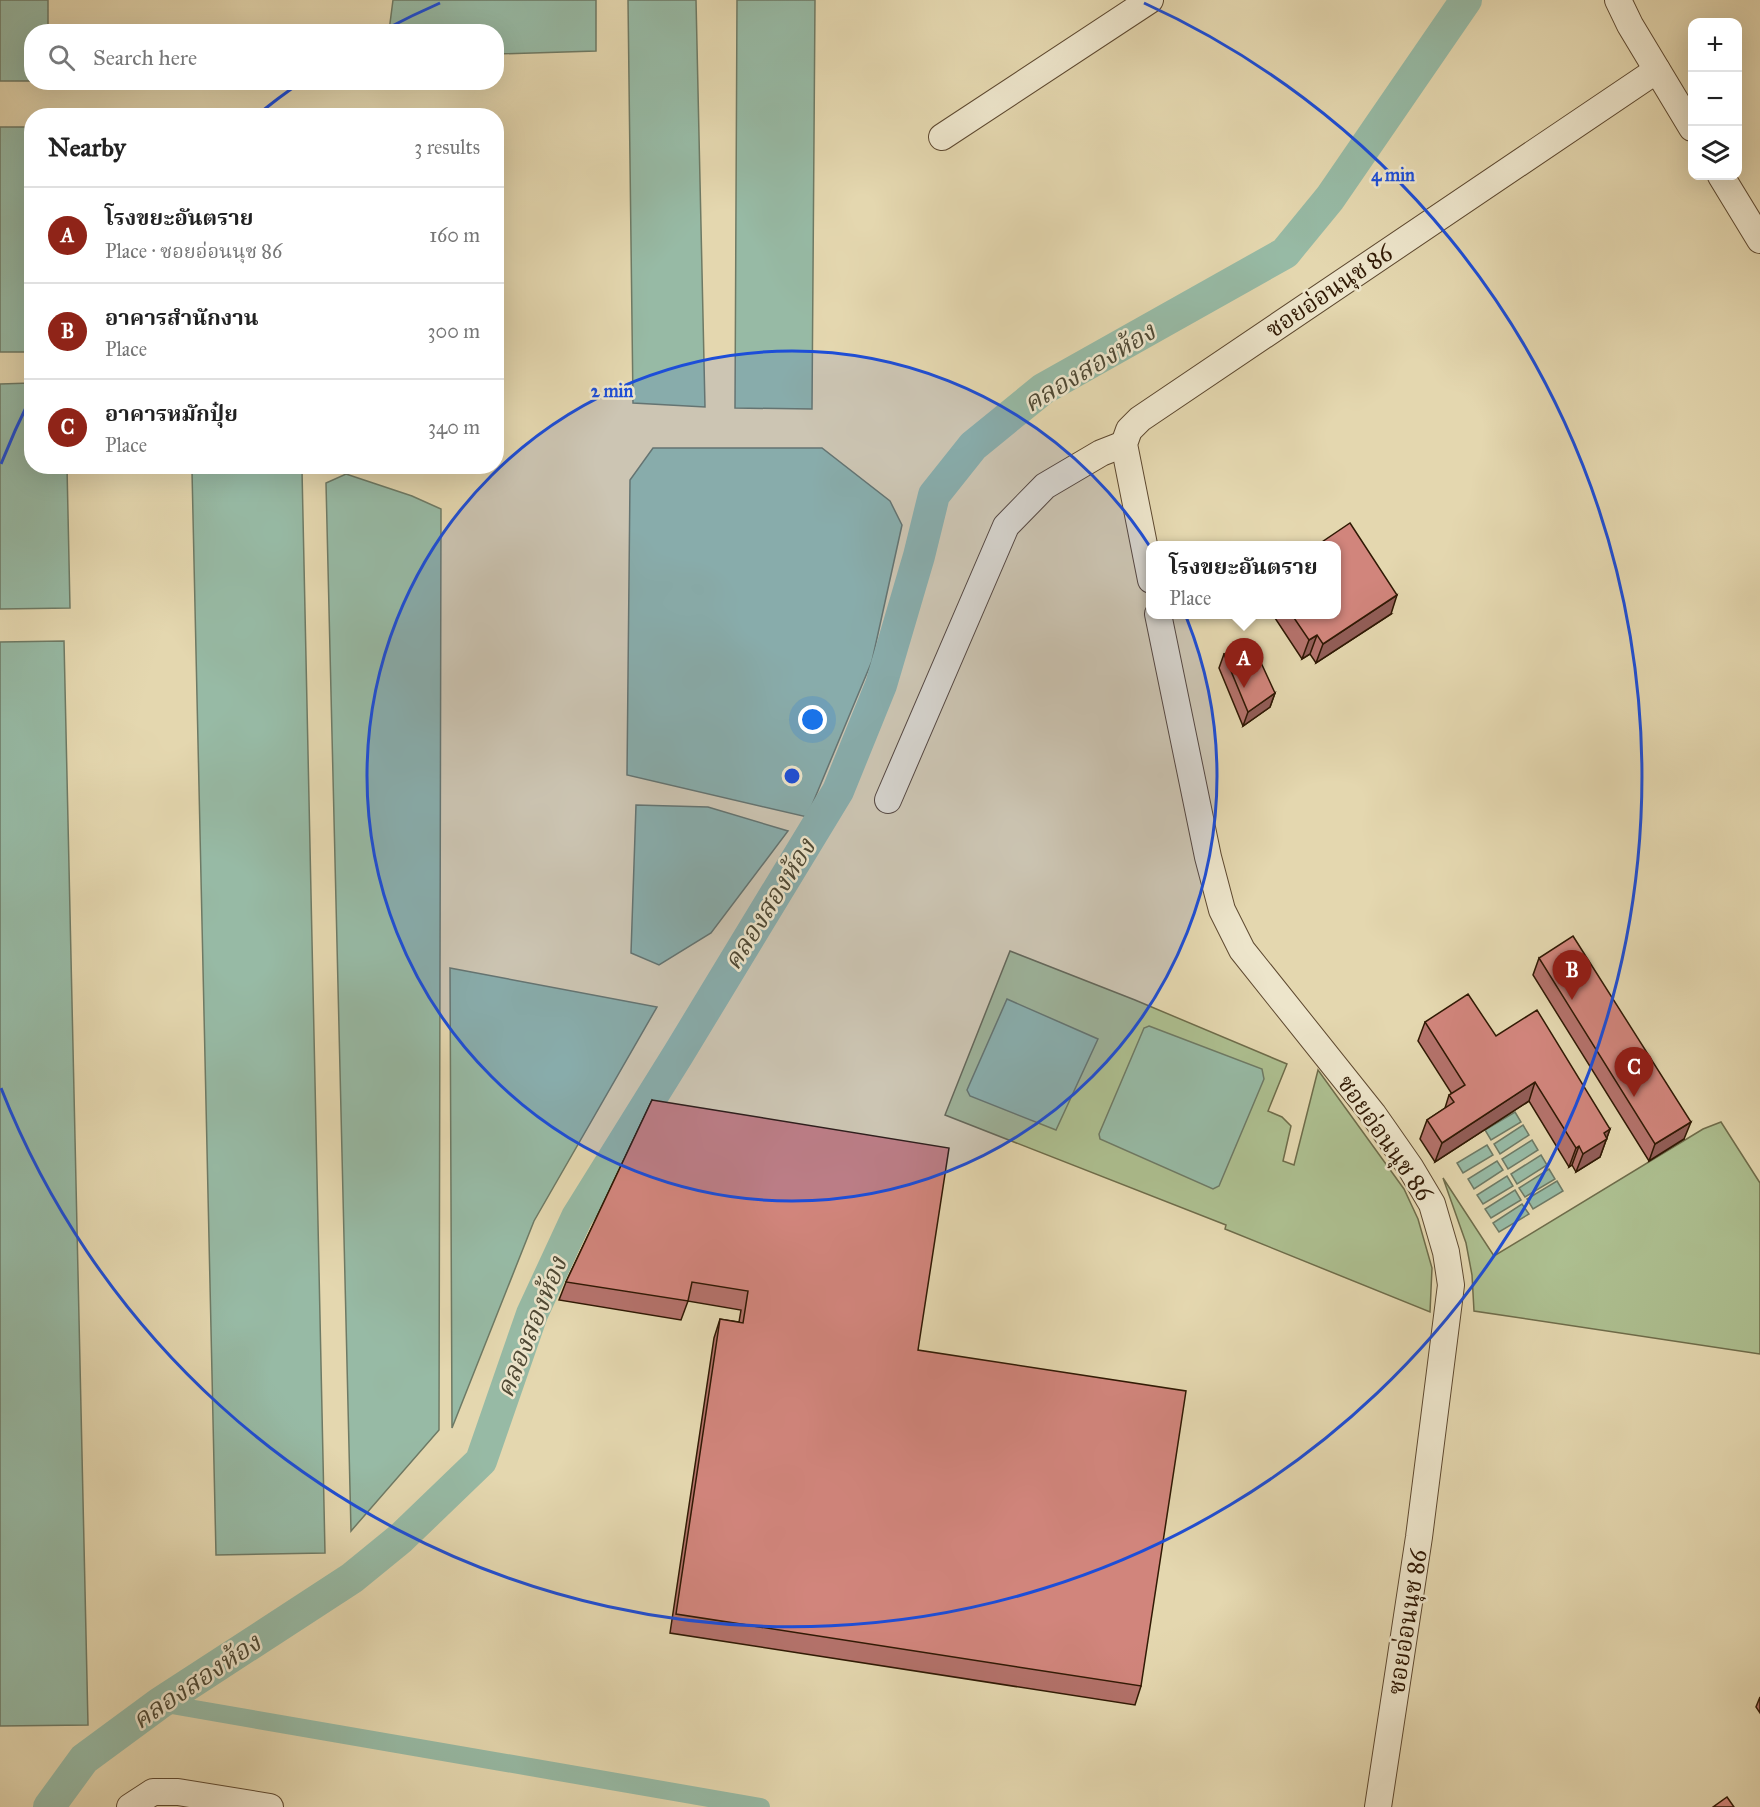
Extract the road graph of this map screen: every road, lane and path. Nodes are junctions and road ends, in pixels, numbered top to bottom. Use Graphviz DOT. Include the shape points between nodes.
graph roads {
  1 [pos="1150,0"];
  2 [pos="1618,0"];
  3 [pos="1657,70"];
  4 [pos="1691,126"];
  5 [pos="942,136"];
  6 [pos="1723,180"];
  7 [pos="1760,240"];
  8 [pos="1124,444"];
  9 [pos="1146,555"];
  10 [pos="1159,619"];
  11 [pos="888,800"];
  12 [pos="130,1807"];
  13 [pos="270,1807"];
  14 [pos="1378,1807"];
  1 -- 5 [label="street"];
  2 -- 3 [label="street"];
  3 -- 4 [label="street"];
  3 -- 8 [label="street, ซอยอ่อนนุช 86" via="1140,418"];
  6 -- 7 [label="street"];
  8 -- 9 [label="street"];
  8 -- 11 [label="street" via="1045,486 1006,526"];
  10 -- 14 [label="street, ซอยอ่อนนุช 86" via="1222,910 1246,956 1373,1114 1410,1167 1432,1204 1446,1252 1450,1296 1419,1538"];
  12 -- 13 [label="street" via="153,1792 178,1792"];
}
